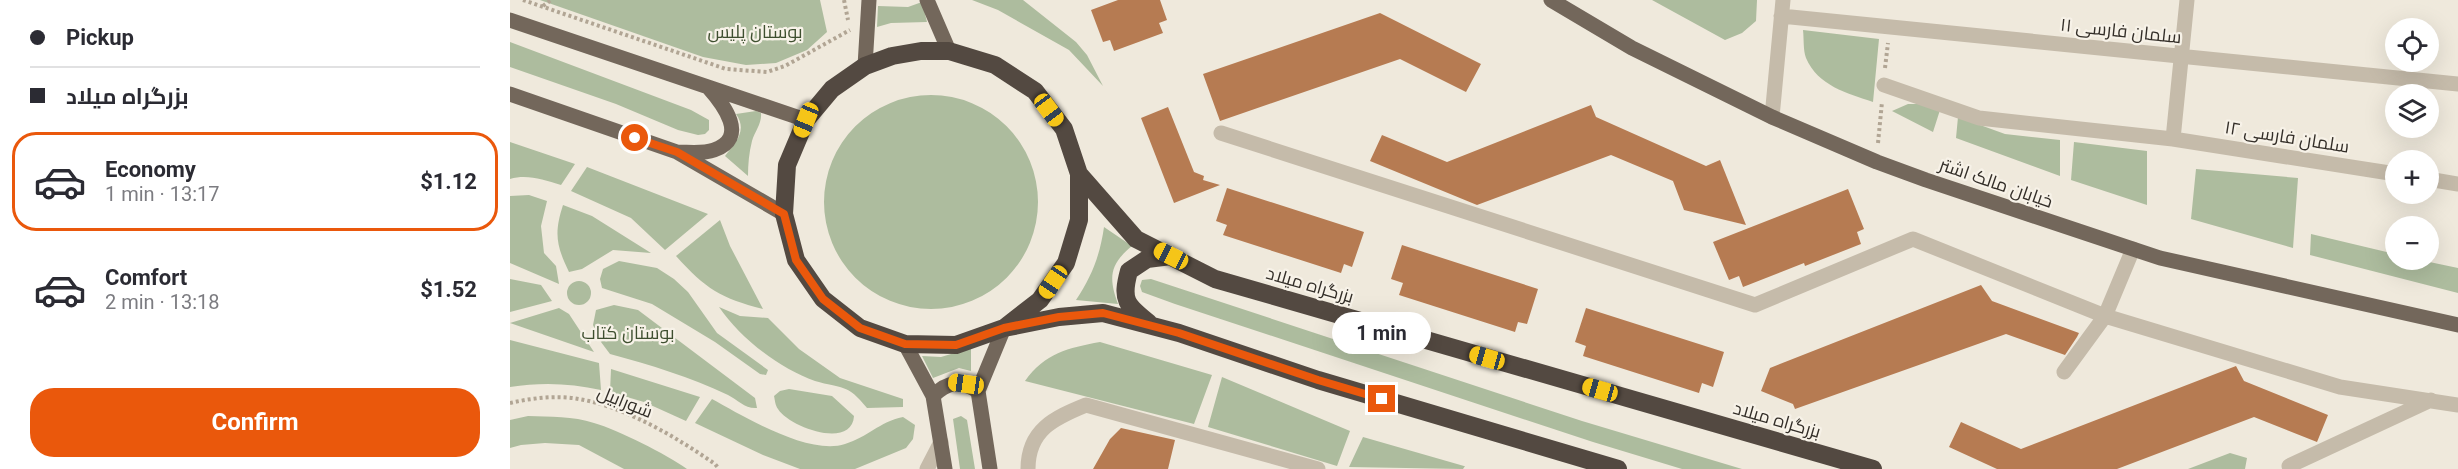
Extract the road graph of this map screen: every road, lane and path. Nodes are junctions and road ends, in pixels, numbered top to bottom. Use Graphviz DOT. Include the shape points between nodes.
graph roads {
  1 [pos="523,0"];
  2 [pos="551,0"];
  3 [pos="844,0"];
  4 [pos="869,0"];
  5 [pos="927,0"];
  6 [pos="1551,0"];
  7 [pos="1783,0"];
  8 [pos="2187,0"];
  9 [pos="542,7"];
  10 [pos="1781,16"];
  11 [pos="510,20"];
  12 [pos="950,51"];
  13 [pos="2181,57"];
  14 [pos="865,66"];
  15 [pos="2458,84"];
  16 [pos="705,85"];
  17 [pos="1884,85"];
  18 [pos="510,94"];
  19 [pos="1772,117"];
  20 [pos="806,120"];
  21 [pos="1221,133"];
  22 [pos="2173,139"];
  23 [pos="677,152"];
  24 [pos="2385,172"];
  25 [pos="1079,174"];
  26 [pos="2439,180"];
  27 [pos="2458,183"];
  28 [pos="784,214"];
  29 [pos="2133,249"];
  30 [pos="1171,256"];
  31 [pos="2105,316"];
  32 [pos="2458,325"];
  33 [pos="1151,326"];
  34 [pos="1004,328"];
  35 [pos="905,344"];
  36 [pos="2064,372"];
  37 [pos="978,391"];
  38 [pos="933,396"];
  39 [pos="2431,400"];
  40 [pos="510,403"];
  41 [pos="2458,405"];
  42 [pos="941,442"];
  43 [pos="2289,465"];
  44 [pos="719,469"];
  45 [pos="927,469"];
  46 [pos="945,469"];
  47 [pos="990,469"];
  48 [pos="1028,469"];
  49 [pos="1318,469"];
  50 [pos="1618,469"];
  51 [pos="1872,469"];
  1 -- 9 [label="path"];
  2 -- 9 [label="path"];
  3 -- 9 [label="path" via="850,30 767,72 726,69"];
  4 -- 14 [label="main road"];
  5 -- 12 [label="main road"];
  6 -- 19 [label="main road, خیابان مالک اشتر" via="1632,48"];
  7 -- 10 [label="street"];
  8 -- 13 [label="street"];
  10 -- 13 [label="street, سلمان فارسی ۱۱"];
  10 -- 19 [label="street"];
  11 -- 16 [label="main road"];
  12 -- 14 [label="highway" via="892,56"];
  12 -- 25 [label="highway" via="995,64 1035,91 1064,129"];
  13 -- 15 [label="street, سلمان فارسی ۱۱"];
  13 -- 22 [label="street"];
  14 -- 20 [label="highway" via="832,89"];
  16 -- 20 [label="main road"];
  16 -- 23 [label="main road" via="725,107 730,139 713,151"];
  17 -- 22 [label="street, سلمان فارسی ۱۲" via="1979,118"];
  18 -- 23 [label="main road"];
  19 -- 29 [label="main road, خیابان مالک اشتر" via="1906,172"];
  20 -- 28 [label="highway" via="787,165"];
  21 -- 31 [label="street" via="1755,305 1913,239"];
  22 -- 24 [label="street, سلمان فارسی ۱۲"];
  23 -- 28 [label="main road"];
  25 -- 30 [label="highway, بزرگراه میلاد" via="1136,239"];
  25 -- 34 [label="highway" via="1079,220 1066,263 1041,300"];
  26 -- 27 [label="street"];
  28 -- 35 [label="highway" via="796,260 823,299 860,328"];
  29 -- 31 [label="street"];
  29 -- 32 [label="main road, خیابان مالک اشتر"];
  30 -- 33 [label="highway" via="1147,259 1129,271 1124,290 1132,310"];
  30 -- 51 [label="highway, بزرگراه میلاد" via="1215,279"];
  31 -- 36 [label="street"];
  31 -- 39 [label="street" via="2340,387"];
  33 -- 34 [label="highway" via="1103,313"];
  33 -- 50 [label="highway"];
  34 -- 35 [label="highway" via="956,345"];
  34 -- 37 [label="main road"];
  35 -- 38 [label="main road"];
  37 -- 38 [label="main road" via="954,382"];
  37 -- 47 [label="main road"];
  38 -- 42 [label="main road"];
  39 -- 41 [label="street"];
  39 -- 43 [label="street"];
  40 -- 44 [label="path, شورابیل" via="578,398 610,407 677,438"];
  42 -- 45 [label="street"];
  42 -- 46 [label="main road"];
  48 -- 49 [label="street" via="1028,451 1035,439 1055,417 1086,405"];
}
